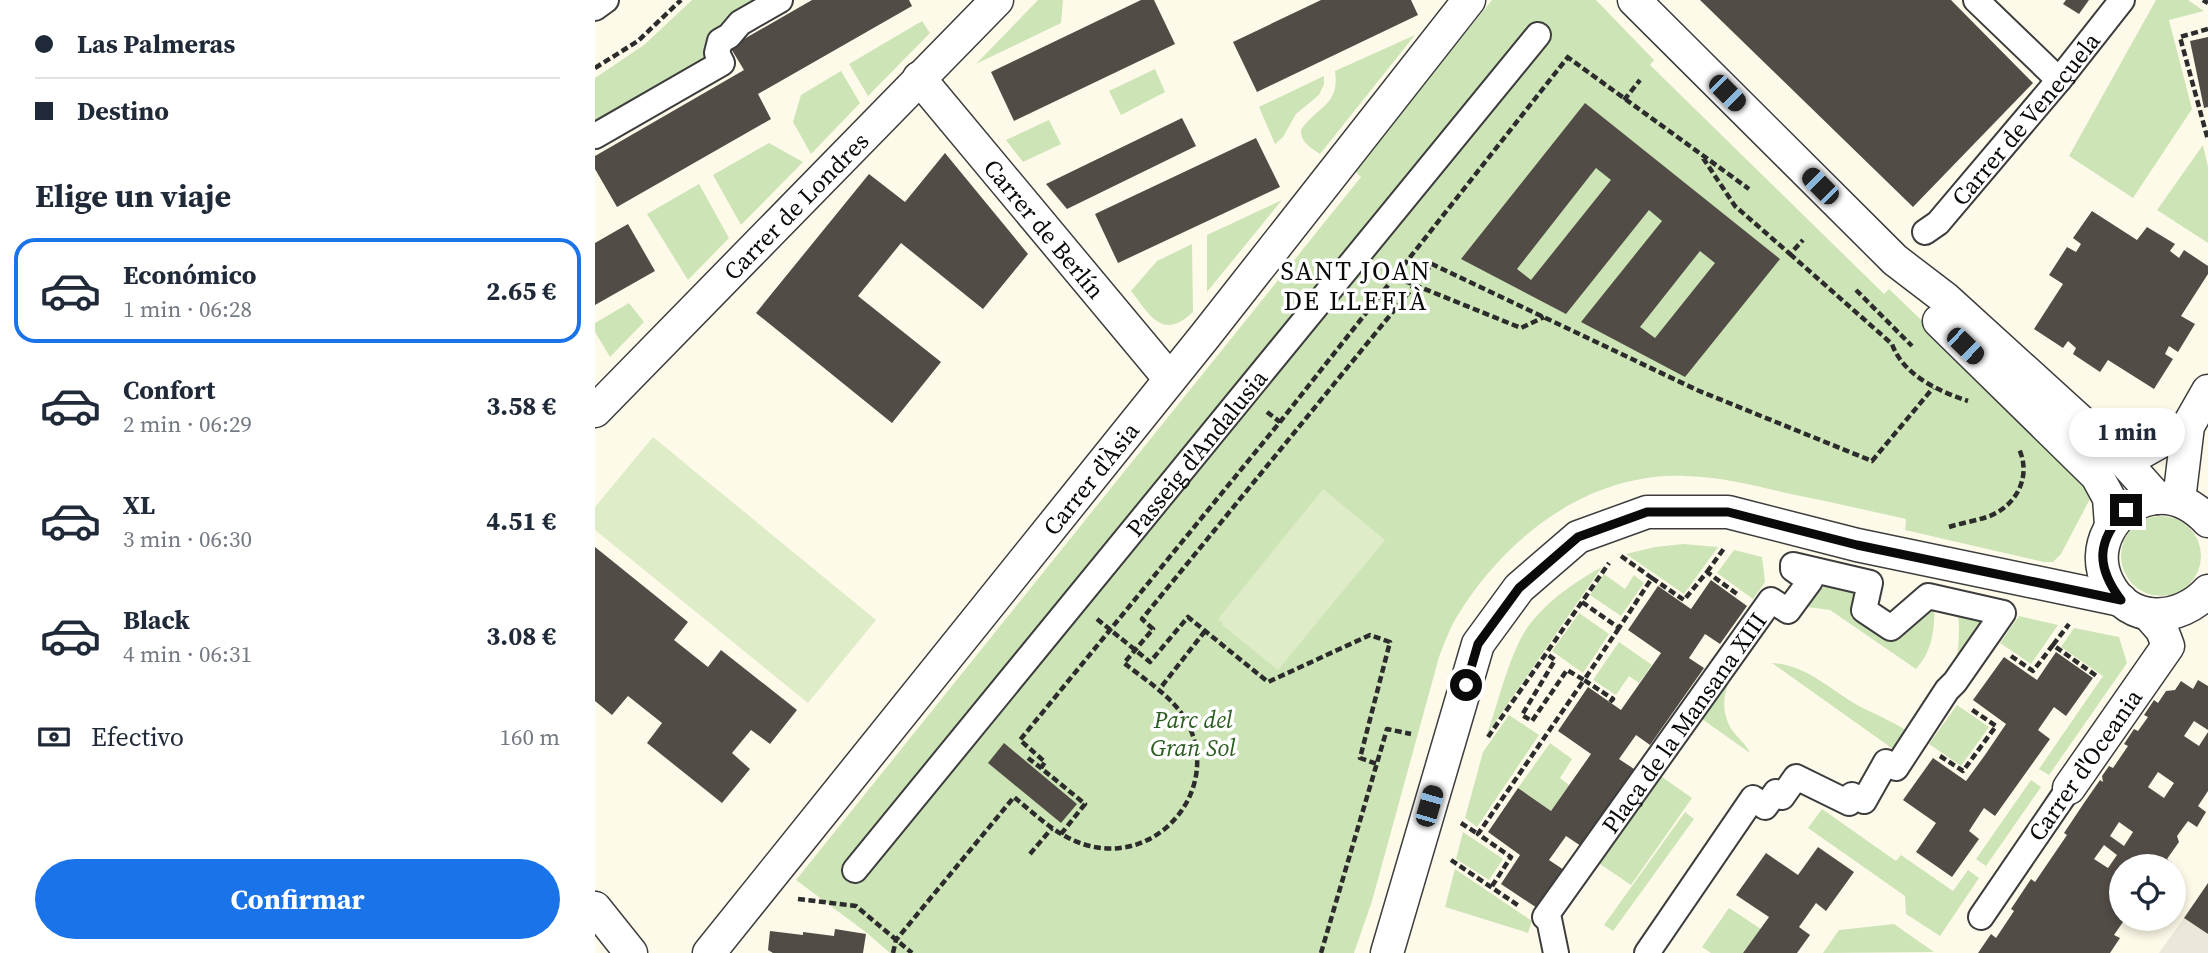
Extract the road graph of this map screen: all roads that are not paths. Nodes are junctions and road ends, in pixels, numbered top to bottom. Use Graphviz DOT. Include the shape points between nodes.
graph roads {
  1 [pos="606,0"];
  2 [pos="780,0"];
  3 [pos="997,0"];
  4 [pos="1469,0"];
  5 [pos="1634,0"];
  6 [pos="1976,0"];
  7 [pos="2122,0"];
  8 [pos="595,8"];
  9 [pos="1538,35"];
  10 [pos="919,78"];
  11 [pos="2059,80"];
  12 [pos="595,136"];
  13 [pos="1925,232"];
  14 [pos="1895,260"];
  15 [pos="1170,379"];
  16 [pos="2208,391"];
  17 [pos="595,411"];
  18 [pos="2187,426"];
  19 [pos="2123,460"];
  20 [pos="2168,499"];
  21 [pos="2208,521"];
  22 [pos="2111,524"];
  23 [pos="2208,591"];
  24 [pos="2121,600"];
  25 [pos="2156,615"];
  26 [pos="2208,625"];
  27 [pos="2069,789"];
  28 [pos="855,870"];
  29 [pos="595,908"];
  30 [pos="1981,916"];
  31 [pos="631,953"];
  32 [pos="709,953"];
  33 [pos="1387,953"];
  34 [pos="1556,953"];
  35 [pos="1647,953"];
  1 -- 8 [label="street"];
  2 -- 12 [label="street" via="740,23 720,41 717,53 722,63"];
  3 -- 10 [label="street, Carrer de Londres"];
  4 -- 15 [label="street, Carrer d'Àsia"];
  5 -- 14 [label="street"];
  6 -- 11 [label="street"];
  7 -- 11 [label="street, Carrer de Veneçuela"];
  9 -- 28 [label="street, Passeig d'Andalusia"];
  10 -- 15 [label="street, Carrer de Berlín"];
  10 -- 17 [label="street, Carrer de Londres"];
  11 -- 13 [label="street, Carrer de Veneçuela" via="1938,223"];
  14 -- 19 [label="street" via="1946,299"];
  14 -- 22 [label="street" via="1929,311 2097,476 2109,498"];
  15 -- 32 [label="street, Carrer d'Àsia"];
  16 -- 18 [label="street"];
  18 -- 19 [label="street"];
  18 -- 20 [label="street"];
  19 -- 20 [label="street"];
  20 -- 21 [label="street" via="2195,508"];
  20 -- 22 [label="street" via="2137,502"];
  22 -- 24 [label="street" via="2103,543 2102,564 2108,583"];
  23 -- 25 [label="street" via="2182,611"];
  24 -- 25 [label="street"];
  24 -- 33 [label="street" via="1857,545 1728,512 1647,512 1578,537 1519,588 1478,644"];
  25 -- 26 [label="street"];
  25 -- 27 [label="street, Carrer d'Oceania" via="2168,646"];
  27 -- 30 [label="street, Carrer d'Oceania"];
  29 -- 31 [label="street"];
  34 -- 35 [label="street, Plaça de la Mansana XIII" via="1545,917 1772,600 1788,611 1810,581 1793,565 1870,583 1864,610 1891,628 1928,596 2003,613 1896,768 1886,762 1864,801 1852,795 1849,803 1796,777 1782,797 1776,792 1765,807 1753,798"];
}
